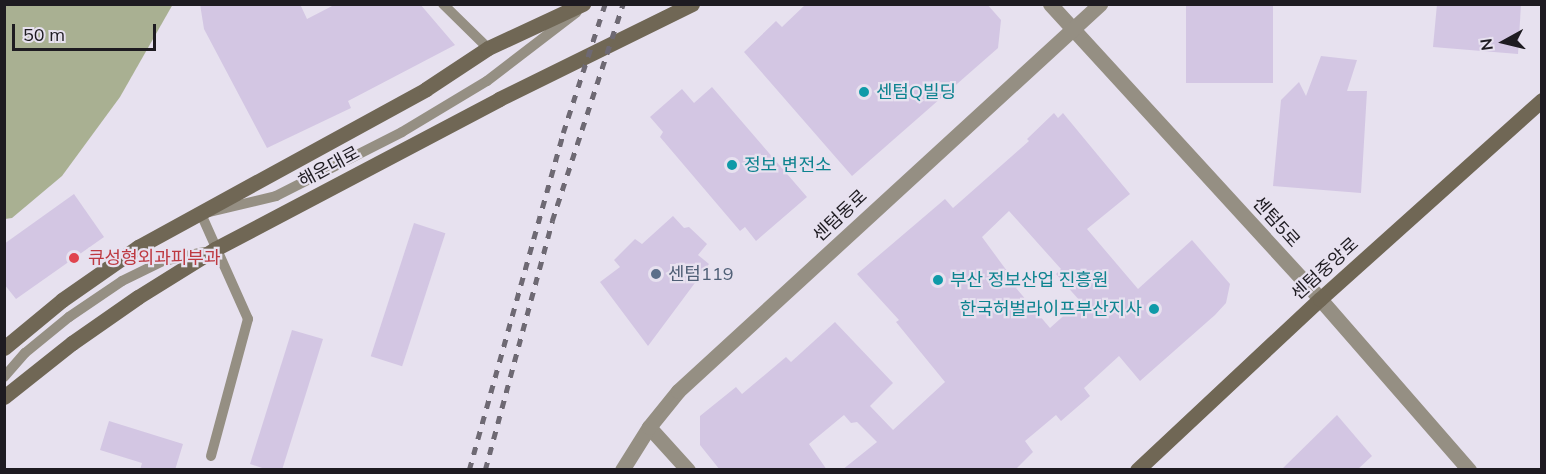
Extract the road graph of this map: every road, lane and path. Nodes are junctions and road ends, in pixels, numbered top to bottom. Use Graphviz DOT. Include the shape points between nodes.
graph roads {
  1 [pos="443,4"];
  2 [pos="584,4"];
  3 [pos="692,4"];
  4 [pos="1050,4"];
  5 [pos="1100,4"];
  6 [pos="1073,28"];
  7 [pos="488,48"];
  8 [pos="1542,100"];
  9 [pos="201,214"];
  10 [pos="215,249"];
  11 [pos="1320,299"];
  12 [pos="4,348"];
  13 [pos="4,376"];
  14 [pos="4,397"];
  15 [pos="649,427"];
  16 [pos="212,456"];
  17 [pos="622,470"];
  18 [pos="688,470"];
  19 [pos="1137,470"];
  20 [pos="1469,470"];
  1 -- 7 [label="lane"];
  2 -- 7 [label="main road, 해운대로"];
  2 -- 9 [label="lane" via="486,81 402,132 276,196"];
  3 -- 10 [label="main road, 해운대로" via="499,99"];
  4 -- 6 [label="street, 센텀5로"];
  5 -- 6 [label="street, 센텀동로"];
  6 -- 11 [label="street, 센텀5로"];
  6 -- 15 [label="street, 센텀동로" via="678,391"];
  7 -- 9 [label="main road, 해운대로" via="426,88"];
  8 -- 11 [label="main road, 센텀중앙로"];
  9 -- 10 [label="lane"];
  9 -- 12 [label="main road, 해운대로" via="138,247 62,300"];
  10 -- 13 [label="lane" via="163,261 122,281 25,352"];
  10 -- 14 [label="main road, 해운대로" via="72,343"];
  10 -- 16 [label="lane" via="248,319"];
  11 -- 19 [label="main road, 센텀중앙로"];
  11 -- 20 [label="street, 센텀5로"];
  15 -- 17 [label="street, 센텀동로"];
  15 -- 18 [label="street"];
}
